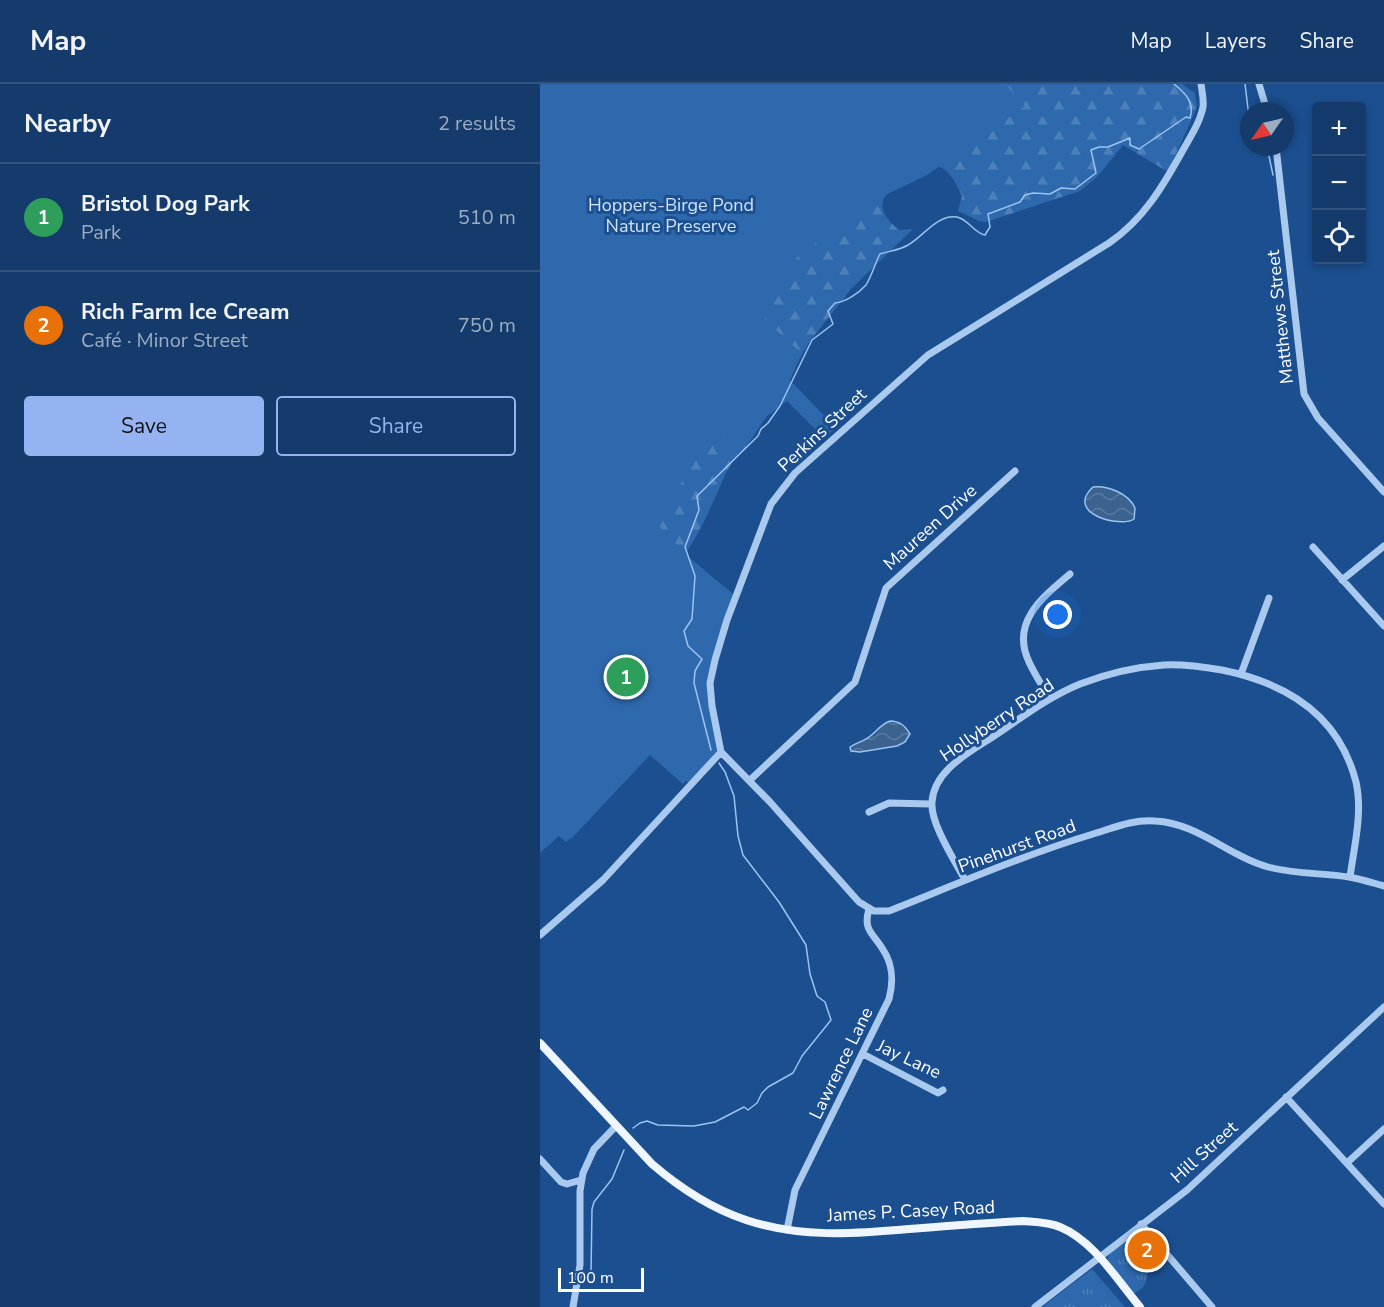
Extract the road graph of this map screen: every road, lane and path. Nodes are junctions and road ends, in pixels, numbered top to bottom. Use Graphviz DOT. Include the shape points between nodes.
graph roads {
  1 [pos="1201,84"];
  2 [pos="1259,84"];
  3 [pos="1264,102"];
  4 [pos="1277,156"];
  5 [pos="1015,471"];
  6 [pos="1384,492"];
  7 [pos="1384,546"];
  8 [pos="1313,548"];
  9 [pos="1070,574"];
  10 [pos="1342,580"];
  11 [pos="1269,598"];
  12 [pos="1384,626"];
  13 [pos="1241,674"];
  14 [pos="1050,699"];
  15 [pos="721,752"];
  16 [pos="750,780"];
  17 [pos="931,804"];
  18 [pos="869,812"];
  19 [pos="1350,877"];
  20 [pos="965,880"];
  21 [pos="1384,886"];
  22 [pos="869,909"];
  23 [pos="540,935"];
  24 [pos="1384,1007"];
  25 [pos="540,1042"];
  26 [pos="862,1054"];
  27 [pos="943,1090"];
  28 [pos="1286,1097"];
  29 [pos="616,1126"];
  30 [pos="1384,1129"];
  31 [pos="540,1159"];
  32 [pos="1348,1162"];
  33 [pos="581,1180"];
  34 [pos="1384,1203"];
  35 [pos="1141,1224"];
  36 [pos="787,1230"];
  37 [pos="1099,1258"];
  38 [pos="573,1307"];
  39 [pos="1035,1307"];
  40 [pos="1140,1307"];
  41 [pos="1212,1307"];
  1 -- 15 [label="street, Perkins Street" via="1199,120 1165,183 1134,223 928,355 795,473 771,504 728,620 710,683"];
  2 -- 3 [label="street"];
  4 -- 6 [label="street, Matthews Street" via="1304,394 1318,418"];
  5 -- 16 [label="street, Maureen Drive" via="886,588 855,682"];
  7 -- 10 [label="street"];
  8 -- 10 [label="street"];
  9 -- 14 [label="street" via="1032,610 1023,632 1028,660"];
  10 -- 12 [label="street"];
  11 -- 13 [label="street"];
  13 -- 14 [label="street, Hollyberry Road" via="1166,665 1132,669 1078,685"];
  13 -- 19 [label="street, Hollyberry Road" via="1286,691 1318,714 1337,738 1356,785 1358,807"];
  14 -- 17 [label="street, Hollyberry Road" via="957,761 934,789"];
  15 -- 16 [label="street"];
  15 -- 23 [label="street" via="603,880"];
  16 -- 22 [label="street"];
  17 -- 18 [label="street" via="889,803"];
  17 -- 20 [label="street" via="940,833"];
  19 -- 20 [label="street, Pinehurst Road" via="1267,867 1195,830 1153,820 1057,844"];
  19 -- 21 [label="street, Pinehurst Road"];
  20 -- 22 [label="street, Pinehurst Road" via="889,911"];
  22 -- 26 [label="street, Lawrence Lane" via="868,930 888,957 893,980 889,999"];
  24 -- 28 [label="street, Hill Street"];
  25 -- 29 [label="main road, James P. Casey Road"];
  26 -- 27 [label="street, Jay Lane" via="938,1093"];
  26 -- 36 [label="street, Lawrence Lane" via="795,1190"];
  28 -- 32 [label="street"];
  28 -- 35 [label="street, Hill Street" via="1187,1190"];
  29 -- 33 [label="street" via="591,1154"];
  29 -- 36 [label="main road, James P. Casey Road" via="652,1164 697,1198 743,1219"];
  30 -- 32 [label="street"];
  31 -- 33 [label="street" via="561,1182 567,1185"];
  32 -- 34 [label="street"];
  33 -- 38 [label="street" via="581,1250"];
  35 -- 37 [label="street, Hill Street"];
  35 -- 41 [label="street"];
  36 -- 37 [label="main road, James P. Casey Road" via="843,1235 1039,1222 1059,1226 1078,1237"];
  37 -- 39 [label="street, Hill Street"];
  37 -- 40 [label="main road, James P. Casey Road"];
}
